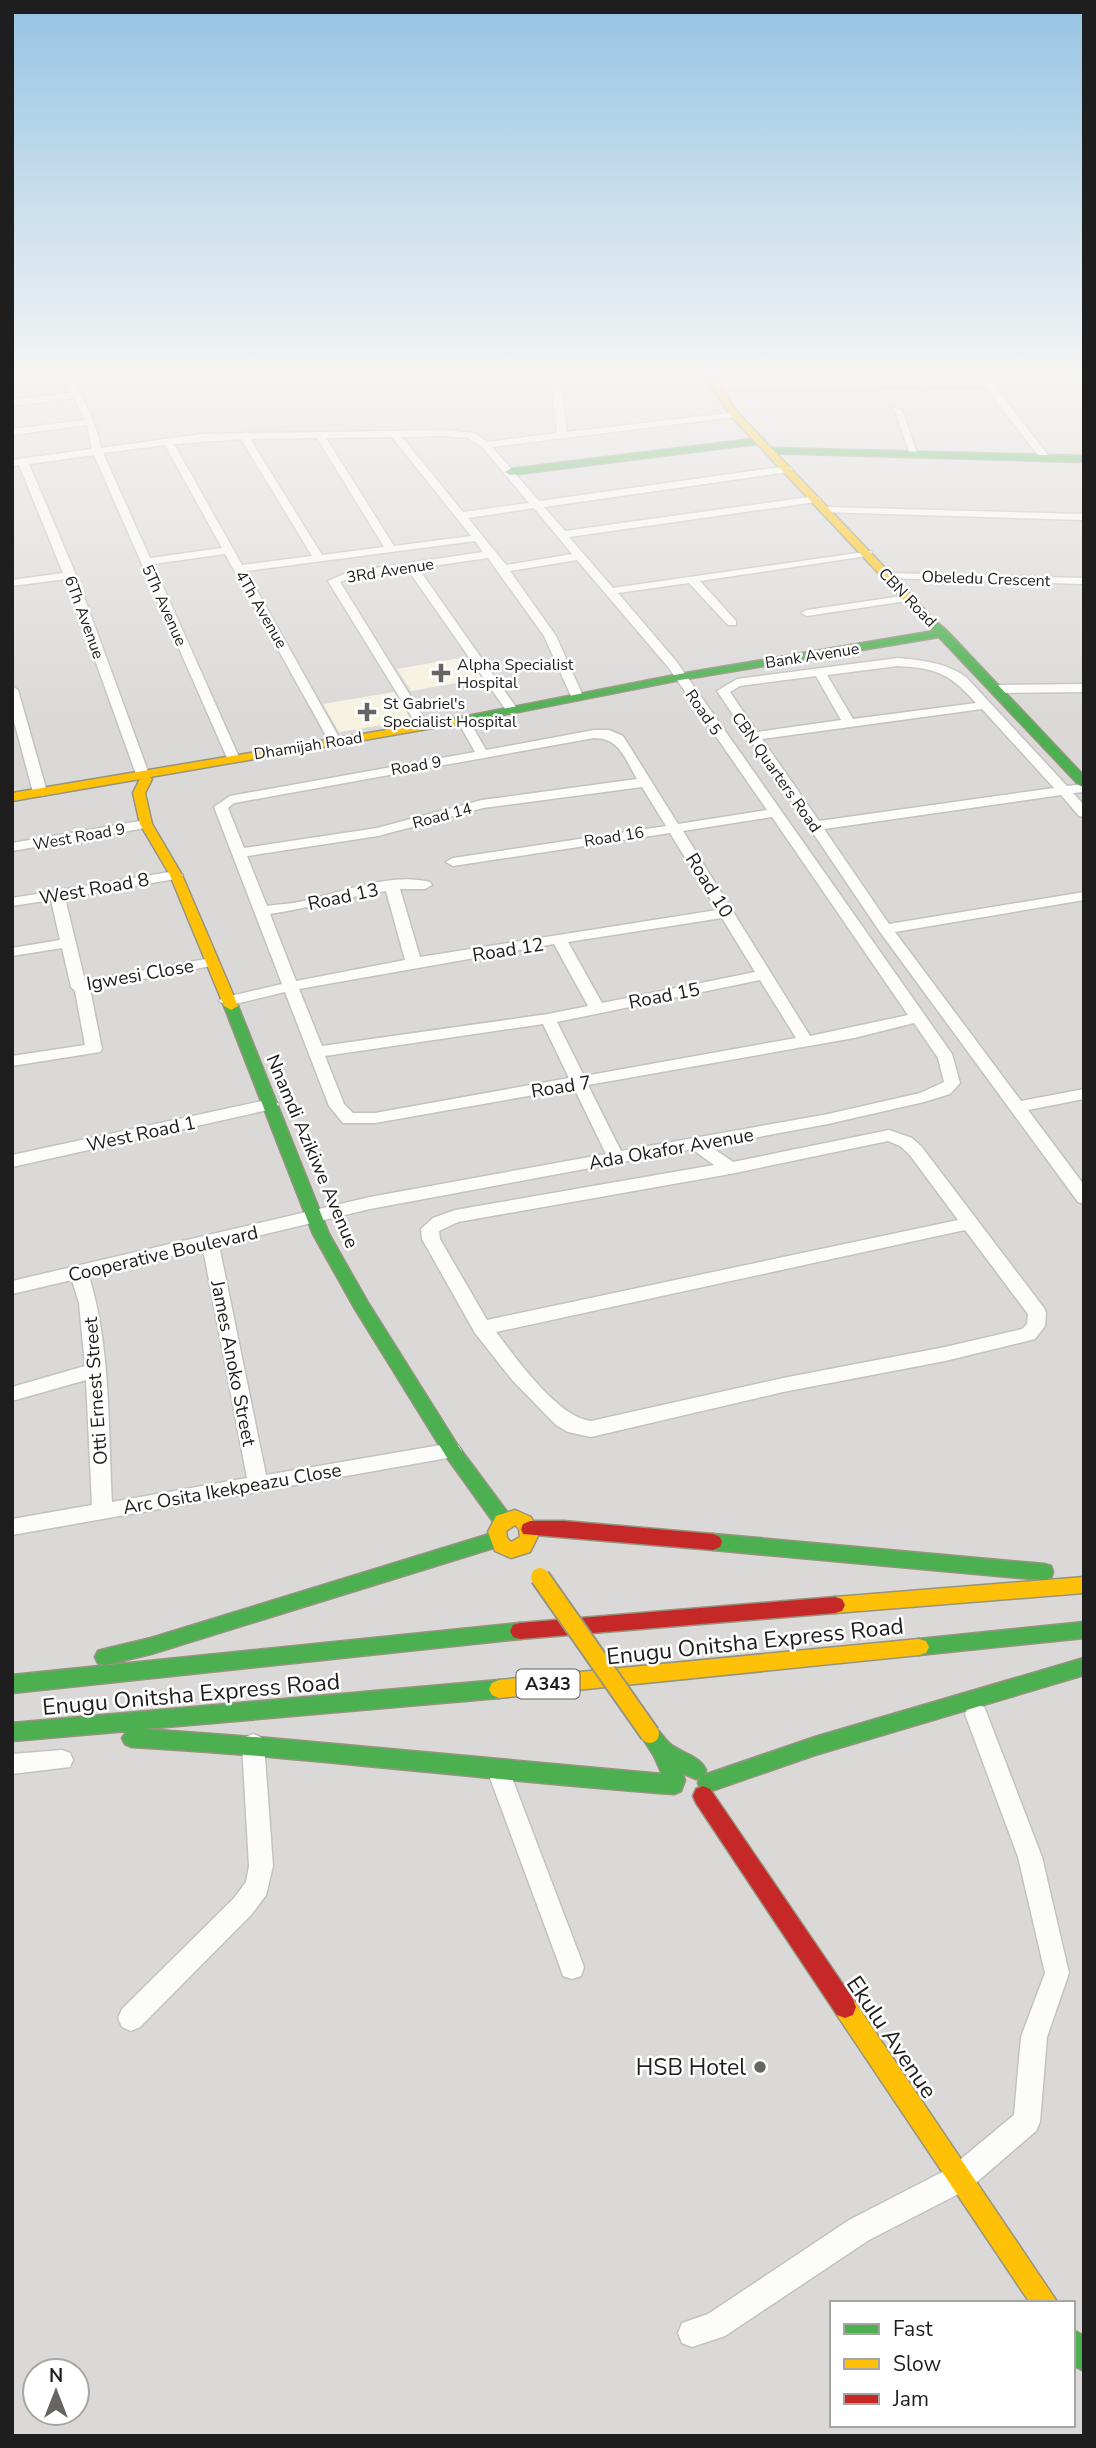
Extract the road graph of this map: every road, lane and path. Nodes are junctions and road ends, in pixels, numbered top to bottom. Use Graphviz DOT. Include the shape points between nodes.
graph roads {
  1 [pos="31,491"];
  2 [pos="114,491"];
  3 [pos="195,491"];
  4 [pos="278,491"];
  5 [pos="355,491"];
  6 [pos="439,491"];
  7 [pos="525,491"];
  8 [pos="632,491"];
  9 [pos="809,491"];
  10 [pos="821,504"];
  11 [pos="536,505"];
  12 [pos="458,516"];
  13 [pos="1084,517"];
  14 [pos="562,535"];
  15 [pos="477,538"];
  16 [pos="390,548"];
  17 [pos="228,550"];
  18 [pos="867,553"];
  19 [pos="490,554"];
  20 [pos="581,556"];
  21 [pos="318,557"];
  22 [pos="145,562"];
  23 [pos="411,566"];
  24 [pos="239,569"];
  25 [pos="503,569"];
  26 [pos="69,575"];
  27 [pos="888,576"];
  28 [pos="692,579"];
  29 [pos="1084,581"];
  30 [pos="12,583"];
  31 [pos="612,591"];
  32 [pos="909,598"];
  33 [pos="807,613"];
  34 [pos="732,623"];
  35 [pos="943,633"];
  36 [pos="819,671"];
  37 [pos="680,677"];
  38 [pos="1084,688"];
  39 [pos="996,689"];
  40 [pos="12,690"];
  41 [pos="577,696"];
  42 [pos="985,705"];
  43 [pos="512,710"];
  44 [pos="463,720"];
  45 [pos="849,723"];
  46 [pos="423,726"];
  47 [pos="609,734"];
  48 [pos="753,736"];
  49 [pos="335,741"];
  50 [pos="482,753"];
  51 [pos="233,757"];
  52 [pos="142,774"];
  53 [pos="646,782"];
  54 [pos="1084,786"];
  55 [pos="1063,791"];
  56 [pos="40,792"];
  57 [pos="12,797"];
  58 [pos="224,803"];
  59 [pos="775,813"];
  60 [pos="1084,813"];
  61 [pos="146,824"];
  62 [pos="815,826"];
  63 [pos="674,827"];
  64 [pos="12,847"];
  65 [pos="239,853"];
  66 [pos="453,862"];
  67 [pos="176,875"];
  68 [pos="425,885"];
  69 [pos="392,886"];
  70 [pos="57,894"];
  71 [pos="1084,896"];
  72 [pos="12,902"];
  73 [pos="261,911"];
  74 [pos="727,913"];
  75 [pos="885,929"];
  76 [pos="559,940"];
  77 [pos="68,943"];
  78 [pos="12,952"];
  79 [pos="211,962"];
  80 [pos="414,964"];
  81 [pos="766,974"];
  82 [pos="289,986"];
  83 [pos="82,988"];
  84 [pos="227,1000"];
  85 [pos="597,1008"];
  86 [pos="555,1016"];
  87 [pos="917,1017"];
  88 [pos="805,1041"];
  89 [pos="316,1052"];
  90 [pos="12,1061"];
  91 [pos="582,1083"];
  92 [pos="1084,1094"];
  93 [pos="271,1104"];
  94 [pos="1016,1107"];
  95 [pos="696,1144"];
  96 [pos="616,1158"];
  97 [pos="12,1161"];
  98 [pos="730,1168"];
  99 [pos="1084,1198"];
  100 [pos="313,1216"];
  101 [pos="970,1223"];
  102 [pos="210,1242"];
  103 [pos="79,1273"];
  104 [pos="12,1288"];
  105 [pos="482,1328"];
  106 [pos="94,1371"];
  107 [pos="12,1394"];
  108 [pos="452,1451"];
  109 [pos="258,1484"];
  110 [pos="102,1511"];
  111 [pos="504,1521"];
  112 [pos="12,1527"];
  113 [pos="530,1530"];
  114 [pos="496,1540"];
  115 [pos="532,1562"];
  116 [pos="1084,1575"];
  117 [pos="1084,1585"];
  118 [pos="1084,1630"];
  119 [pos="1084,1666"];
  120 [pos="12,1678"];
  121 [pos="12,1684"];
  122 [pos="976,1714"];
  123 [pos="52,1728"];
  124 [pos="12,1732"];
  125 [pos="253,1744"];
  126 [pos="662,1751"];
  127 [pos="62,1760"];
  128 [pos="12,1764"];
  129 [pos="498,1770"];
  130 [pos="696,1770"];
  131 [pos="674,1782"];
  132 [pos="705,1790"];
  133 [pos="572,1967"];
  134 [pos="131,2018"];
  135 [pos="960,2178"];
  136 [pos="1044,2301"];
  137 [pos="692,2333"];
  1 -- 26 [label="street, 6Th Avenue"];
  2 -- 22 [label="street, 5Th Avenue"];
  3 -- 17 [label="street, 4Th Avenue"];
  4 -- 21 [label="street"];
  5 -- 16 [label="street"];
  6 -- 12 [label="street"];
  7 -- 11 [label="street, Road 5"];
  8 -- 11 [label="street"];
  9 -- 10 [label="main road, CBN Road"];
  10 -- 13 [label="street"];
  10 -- 14 [label="street"];
  10 -- 18 [label="main road, CBN Road"];
  11 -- 12 [label="street"];
  11 -- 14 [label="street, Road 5"];
  12 -- 15 [label="street"];
  14 -- 20 [label="street, Road 5"];
  15 -- 16 [label="street"];
  15 -- 19 [label="street"];
  16 -- 21 [label="street"];
  17 -- 22 [label="street"];
  17 -- 24 [label="street, 4Th Avenue"];
  18 -- 27 [label="main road, CBN Road"];
  18 -- 28 [label="street"];
  19 -- 23 [label="street, 3Rd Avenue"];
  19 -- 25 [label="street"];
  20 -- 25 [label="street"];
  20 -- 31 [label="street, Road 5"];
  21 -- 24 [label="street"];
  22 -- 51 [label="street, 5Th Avenue"];
  23 -- 43 [label="street"];
  23 -- 46 [label="street, 3Rd Avenue" via="334,581"];
  24 -- 49 [label="street, 4Th Avenue"];
  25 -- 41 [label="street" via="550,636"];
  26 -- 30 [label="street"];
  26 -- 52 [label="street, 6Th Avenue"];
  27 -- 29 [label="street, Obeledu Crescent"];
  27 -- 32 [label="main road, CBN Road"];
  28 -- 31 [label="street"];
  28 -- 34 [label="street"];
  31 -- 37 [label="street, Road 5"];
  32 -- 33 [label="street"];
  32 -- 35 [label="main road, CBN Road"];
  35 -- 37 [label="main road, Bank Avenue"];
  35 -- 39 [label="main road, CBN Road"];
  36 -- 42 [label="street, CBN Quarters Road" via="917,663 951,672"];
  36 -- 45 [label="street"];
  36 -- 48 [label="street, CBN Quarters Road" via="724,688 723,694"];
  37 -- 41 [label="main road, Dhamijah Road"];
  37 -- 59 [label="street, Road 5"];
  38 -- 39 [label="street"];
  39 -- 54 [label="main road, CBN Road"];
  40 -- 56 [label="street"];
  41 -- 43 [label="main road, Dhamijah Road"];
  42 -- 45 [label="street"];
  42 -- 55 [label="street, CBN Quarters Road"];
  43 -- 44 [label="main road, Dhamijah Road"];
  44 -- 46 [label="main road, Dhamijah Road"];
  44 -- 50 [label="street"];
  45 -- 48 [label="street"];
  46 -- 49 [label="main road, Dhamijah Road"];
  47 -- 50 [label="street, Road 9"];
  47 -- 53 [label="street, Road 10" via="619,739"];
  48 -- 62 [label="street, CBN Quarters Road"];
  49 -- 51 [label="main road, Dhamijah Road"];
  50 -- 58 [label="street, Road 9"];
  51 -- 52 [label="main road, Dhamijah Road"];
  52 -- 56 [label="main road, Dhamijah Road"];
  52 -- 61 [label="main road, Nnamdi Azikiwe Avenue" via="146,779 139,793"];
  53 -- 63 [label="street, Road 10"];
  53 -- 65 [label="street, Road 14" via="482,804 378,832"];
  54 -- 55 [label="street"];
  55 -- 60 [label="street, CBN Quarters Road"];
  55 -- 62 [label="street"];
  56 -- 57 [label="main road, Dhamijah Road"];
  58 -- 65 [label="street, Road 7" via="221,807"];
  59 -- 63 [label="street, Road 16"];
  59 -- 87 [label="street, Road 5"];
  61 -- 64 [label="street, West Road 9"];
  61 -- 67 [label="main road, Nnamdi Azikiwe Avenue"];
  62 -- 75 [label="street, CBN Quarters Road"];
  63 -- 66 [label="street, Road 16"];
  63 -- 74 [label="street, Road 10"];
  65 -- 73 [label="street, Road 7"];
  67 -- 70 [label="street, West Road 8"];
  67 -- 79 [label="main road, Nnamdi Azikiwe Avenue"];
  68 -- 69 [label="street, Road 13"];
  69 -- 73 [label="street, Road 13"];
  69 -- 80 [label="street"];
  70 -- 72 [label="street, West Road 8"];
  70 -- 77 [label="street, Igwesi Close"];
  71 -- 75 [label="street"];
  73 -- 82 [label="street, Road 7"];
  74 -- 76 [label="street, Road 12"];
  74 -- 81 [label="street, Road 10"];
  75 -- 94 [label="street, CBN Quarters Road"];
  76 -- 80 [label="street, Road 12"];
  76 -- 85 [label="street"];
  77 -- 78 [label="street"];
  77 -- 83 [label="street, Igwesi Close"];
  79 -- 83 [label="street, Igwesi Close"];
  79 -- 84 [label="main road, Nnamdi Azikiwe Avenue"];
  80 -- 82 [label="street, Road 12"];
  81 -- 85 [label="street, Road 15"];
  81 -- 88 [label="street, Road 10"];
  82 -- 84 [label="street, Road 12"];
  82 -- 89 [label="street, Road 7"];
  83 -- 90 [label="street" via="94,1049"];
  84 -- 93 [label="main road, Nnamdi Azikiwe Avenue"];
  85 -- 86 [label="street, Road 15"];
  86 -- 89 [label="street, Road 15"];
  86 -- 91 [label="street"];
  87 -- 88 [label="street, Road 7"];
  87 -- 95 [label="street, Ada Okafor Avenue" via="946,1058 952,1083 944,1090 828,1119"];
  88 -- 91 [label="street, Road 7"];
  89 -- 91 [label="street, Road 7" via="337,1106 343,1115 357,1120"];
  91 -- 96 [label="street"];
  92 -- 94 [label="street"];
  93 -- 97 [label="street, West Road 1"];
  93 -- 100 [label="main road, Nnamdi Azikiwe Avenue"];
  94 -- 99 [label="street, CBN Quarters Road"];
  95 -- 96 [label="street, Ada Okafor Avenue"];
  95 -- 98 [label="street"];
  96 -- 100 [label="street, Ada Okafor Avenue"];
  98 -- 101 [label="street" via="897,1136 915,1150"];
  98 -- 105 [label="street" via="439,1222 430,1229 431,1239"];
  100 -- 102 [label="street, Cooperative Boulevard"];
  100 -- 108 [label="main road, Nnamdi Azikiwe Avenue" via="338,1266"];
  101 -- 105 [label="street"];
  101 -- 105 [label="street" via="1037,1313 1036,1326 1028,1334 591,1429 575,1427 543,1402"];
  102 -- 103 [label="street, Cooperative Boulevard"];
  102 -- 109 [label="street, James Anoko Street"];
  103 -- 104 [label="street, Cooperative Boulevard"];
  103 -- 106 [label="street, Otti Ernest Street" via="88,1303"];
  106 -- 107 [label="street"];
  106 -- 110 [label="street, Otti Ernest Street"];
  108 -- 109 [label="street, Arc Osita Ikekpeazu Close"];
  108 -- 111 [label="main road, Nnamdi Azikiwe Avenue"];
  109 -- 110 [label="street, Arc Osita Ikekpeazu Close"];
  110 -- 112 [label="street, Arc Osita Ikekpeazu Close"];
  111 -- 113 [label="main road" via="522,1522"];
  111 -- 114 [label="main road" via="495,1532"];
  113 -- 115 [label="main road"];
  113 -- 116 [label="main road" via="564,1529"];
  114 -- 115 [label="main road"];
  114 -- 120 [label="main road" via="151,1646"];
  115 -- 126 [label="main road, bridge"];
  117 -- 121 [label="main road, Enugu Onitsha Express Road" via="474,1635"];
  118 -- 123 [label="main road, Enugu Onitsha Express Road / A343" via="432,1696"];
  119 -- 132 [label="main road" via="815,1746"];
  122 -- 135 [label="street" via="1030,1857 1057,1973 1034,2037 1027,2122"];
  123 -- 124 [label="main road, Enugu Onitsha Express Road / A343"];
  123 -- 125 [label="main road" via="60,1735"];
  125 -- 129 [label="main road"];
  125 -- 134 [label="street" via="261,1866 257,1887"];
  126 -- 130 [label="main road"];
  126 -- 131 [label="main road"];
  127 -- 128 [label="street"];
  129 -- 131 [label="main road" via="605,1781"];
  129 -- 133 [label="street"];
  130 -- 131 [label="main road" via="683,1770"];
  130 -- 132 [label="main road" via="704,1775"];
  131 -- 132 [label="main road" via="685,1798 698,1799"];
  132 -- 135 [label="main road, Ekulu Avenue"];
  135 -- 136 [label="main road, Ekulu Avenue"];
  135 -- 137 [label="street" via="859,2230 715,2326"];
}
